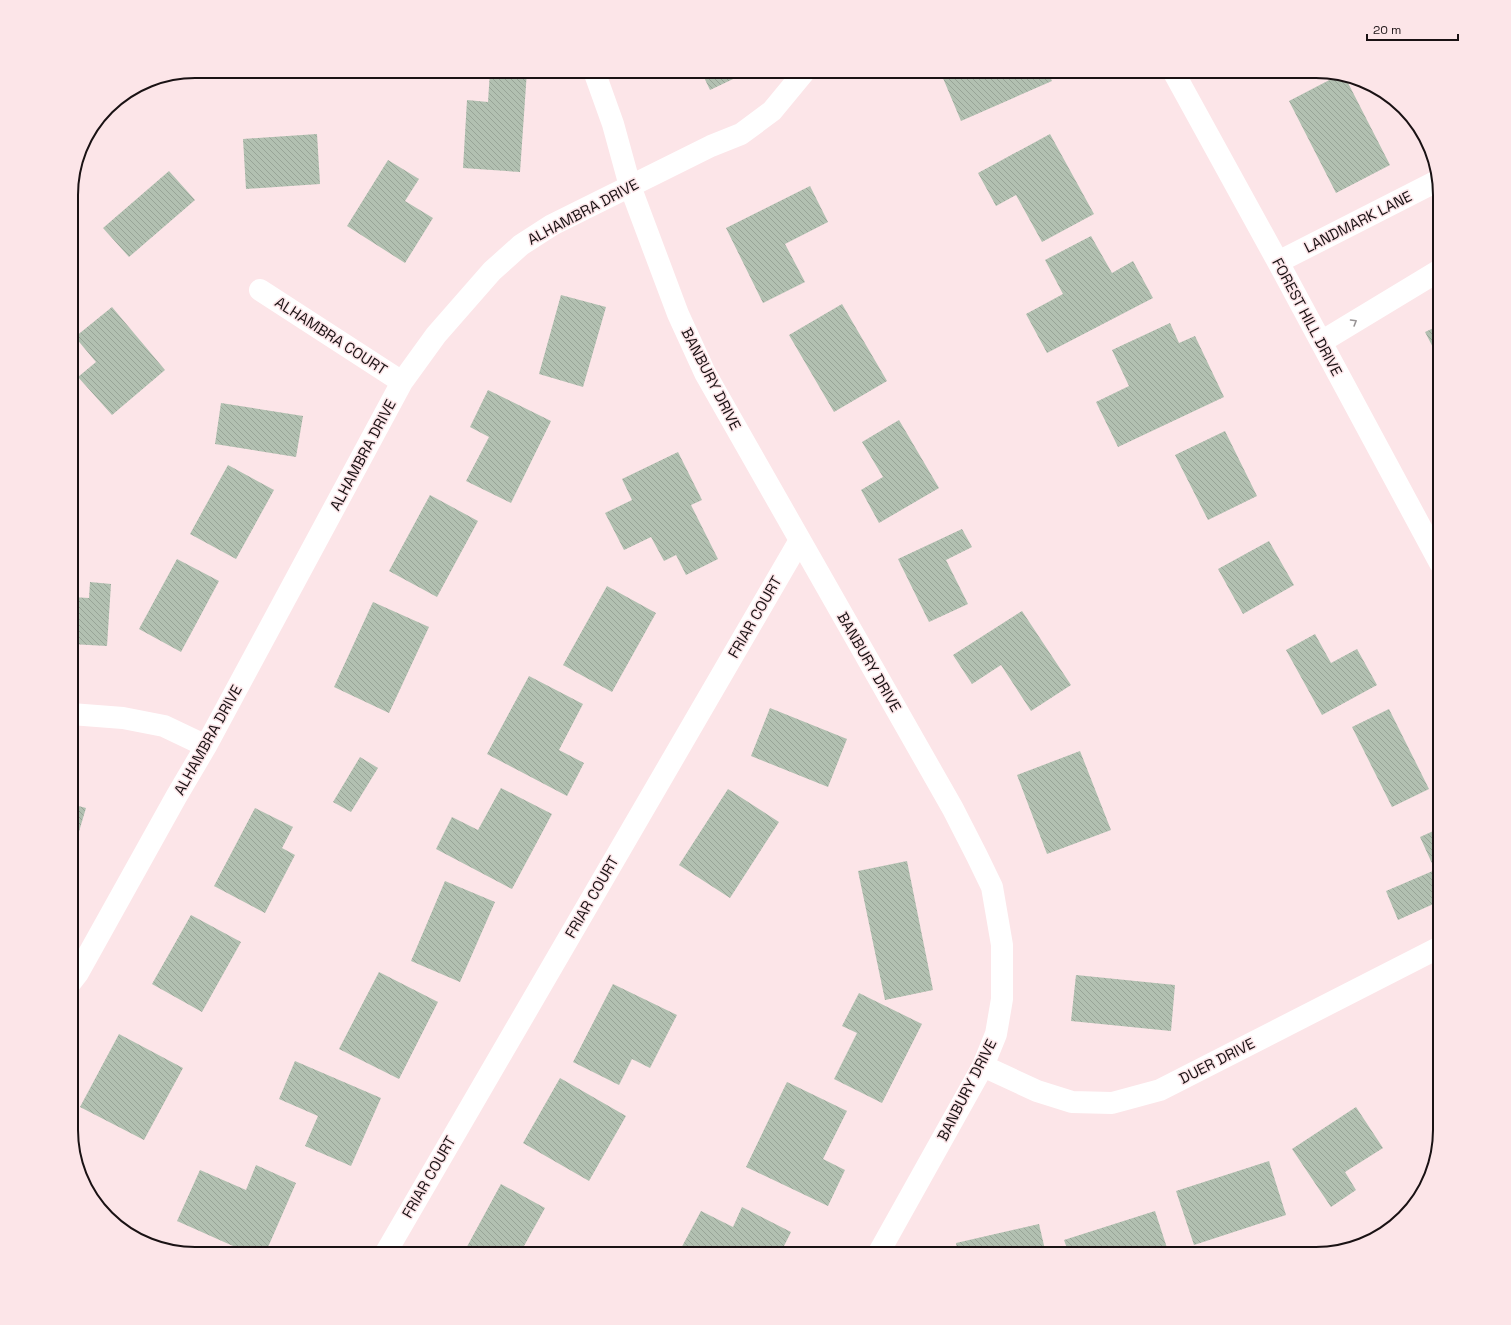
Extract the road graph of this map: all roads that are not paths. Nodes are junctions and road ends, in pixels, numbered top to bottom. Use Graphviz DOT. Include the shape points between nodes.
graph roads {
  1 [pos="597,78"];
  2 [pos="799,78"];
  3 [pos="1177,78"];
  4 [pos="1433,183"];
  5 [pos="630,186"];
  6 [pos="1278,262"];
  7 [pos="1433,274"];
  8 [pos="260,290"];
  9 [pos="1321,342"];
  10 [pos="402,382"];
  11 [pos="800,540"];
  12 [pos="1433,550"];
  13 [pos="78,715"];
  14 [pos="206,746"];
  15 [pos="1433,951"];
  16 [pos="78,973"];
  17 [pos="983,1066"];
  18 [pos="389,1247"];
  19 [pos="882,1247"];
  1 -- 5 [label="street, BANBURY DRIVE" via="613,124"];
  2 -- 5 [label="street, ALHAMBRA DRIVE" via="772,111 740,134"];
  3 -- 6 [label="street, FOREST HILL DRIVE"];
  4 -- 6 [label="street, LANDMARK LANE"];
  5 -- 10 [label="street, ALHAMBRA DRIVE" via="552,225 521,245 492,271 436,335"];
  5 -- 11 [label="street, BANBURY DRIVE" via="678,314 705,373"];
  6 -- 9 [label="street, FOREST HILL DRIVE"];
  9 -- 7 [label="street, one-way"];
  8 -- 10 [label="street, ALHAMBRA COURT"];
  9 -- 12 [label="street, FOREST HILL DRIVE"];
  10 -- 14 [label="street, ALHAMBRA DRIVE"];
  11 -- 17 [label="street, BANBURY DRIVE" via="953,808 992,887 1002,945 1002,999 996,1034"];
  11 -- 18 [label="street, FRIAR COURT"];
  13 -- 14 [label="street" via="123,718 164,726"];
  14 -- 16 [label="street, ALHAMBRA DRIVE"];
  15 -- 17 [label="street, DUER DRIVE" via="1160,1090 1112,1103 1072,1102 1037,1091"];
  17 -- 19 [label="street, BANBURY DRIVE"];
}
